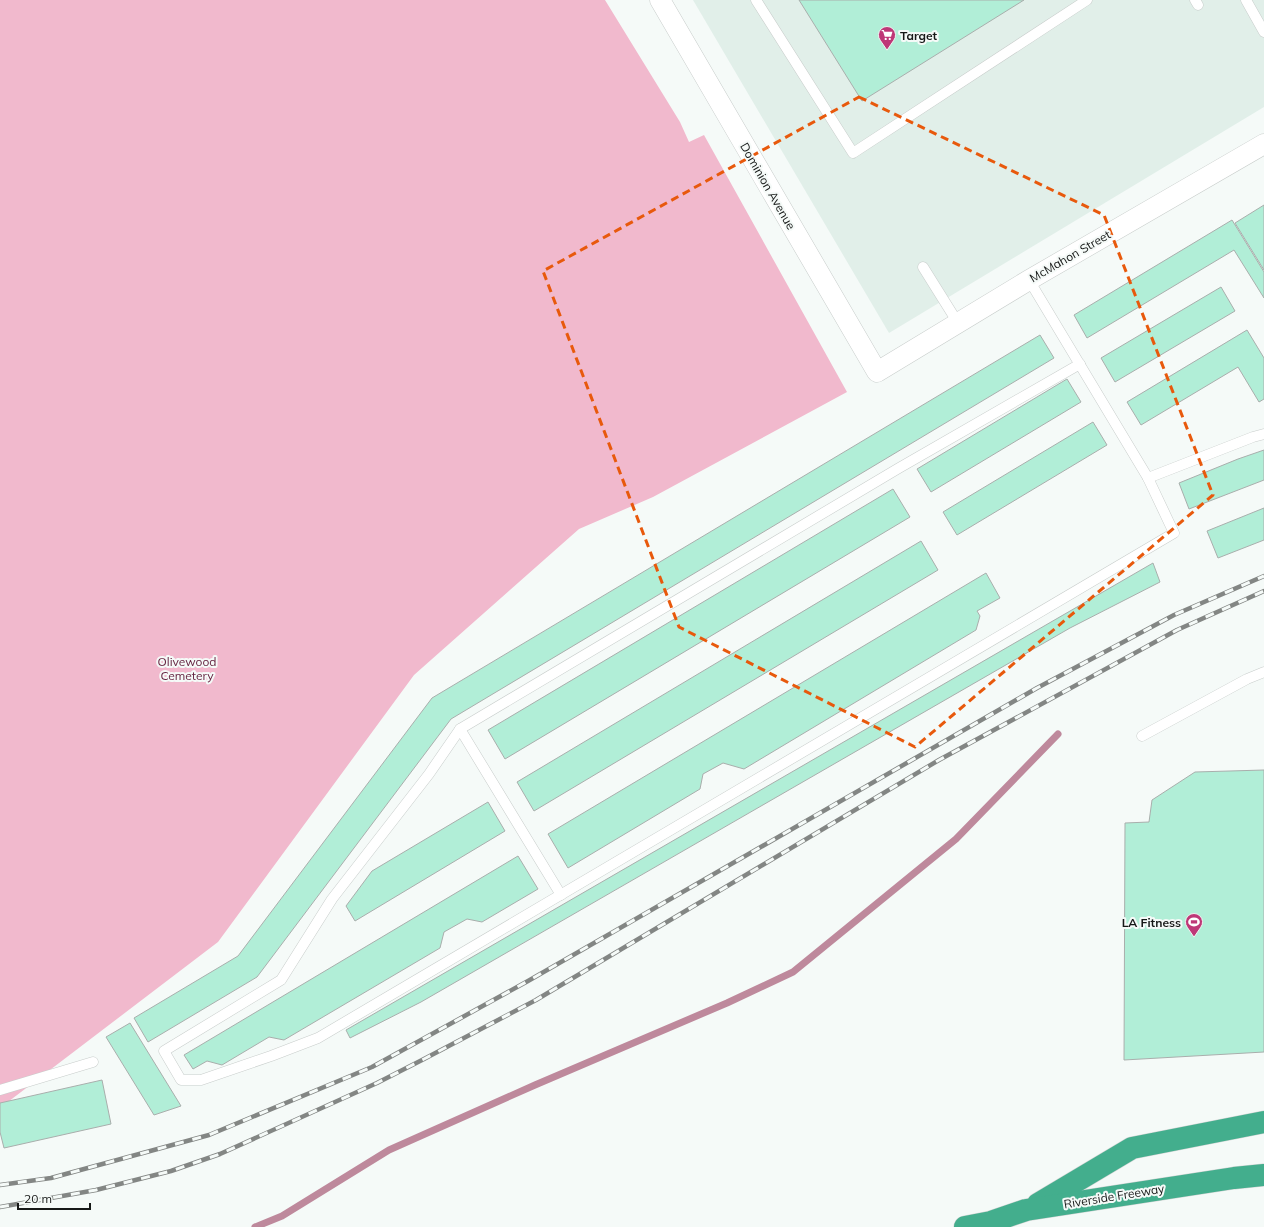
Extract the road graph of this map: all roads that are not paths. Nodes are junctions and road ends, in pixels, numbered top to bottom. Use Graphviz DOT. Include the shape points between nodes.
graph roads {
  1 [pos="660,0"];
  2 [pos="756,0"];
  3 [pos="1087,0"];
  4 [pos="1246,0"];
  5 [pos="1264,32"];
  6 [pos="1264,144"];
  7 [pos="923,267"];
  8 [pos="1029,280"];
  9 [pos="958,323"];
  10 [pos="1080,364"];
  11 [pos="877,372"];
  12 [pos="1264,434"];
  13 [pos="1148,478"];
  14 [pos="1264,672"];
  15 [pos="460,728"];
  16 [pos="1142,736"];
  17 [pos="561,895"];
  18 [pos="93,1062"];
  19 [pos="0,1090"];
  20 [pos="1264,1122"];
  21 [pos="1264,1175"];
  22 [pos="1026,1210"];
  23 [pos="965,1227"];
  1 -- 11 [label="street, Dominion Avenue"];
  2 -- 3 [label="lane" via="853,153"];
  4 -- 5 [label="lane"];
  6 -- 8 [label="street, McMahon Street"];
  7 -- 9 [label="lane"];
  8 -- 9 [label="street, McMahon Street"];
  8 -- 10 [label="lane"];
  9 -- 11 [label="street, McMahon Street"];
  10 -- 13 [label="lane"];
  10 -- 15 [label="lane"];
  12 -- 13 [label="lane"];
  13 -- 17 [label="lane" via="1174,534"];
  14 -- 16 [label="lane"];
  15 -- 17 [label="lane"];
  15 -- 17 [label="lane" via="429,774 332,899 281,980 164,1051 181,1080 201,1080 318,1038"];
  18 -- 19 [label="lane"];
  20 -- 22 [label="highway" via="1132,1148"];
  21 -- 22 [label="highway, Riverside Freeway"];
  22 -- 23 [label="highway, Riverside Freeway"];
}
